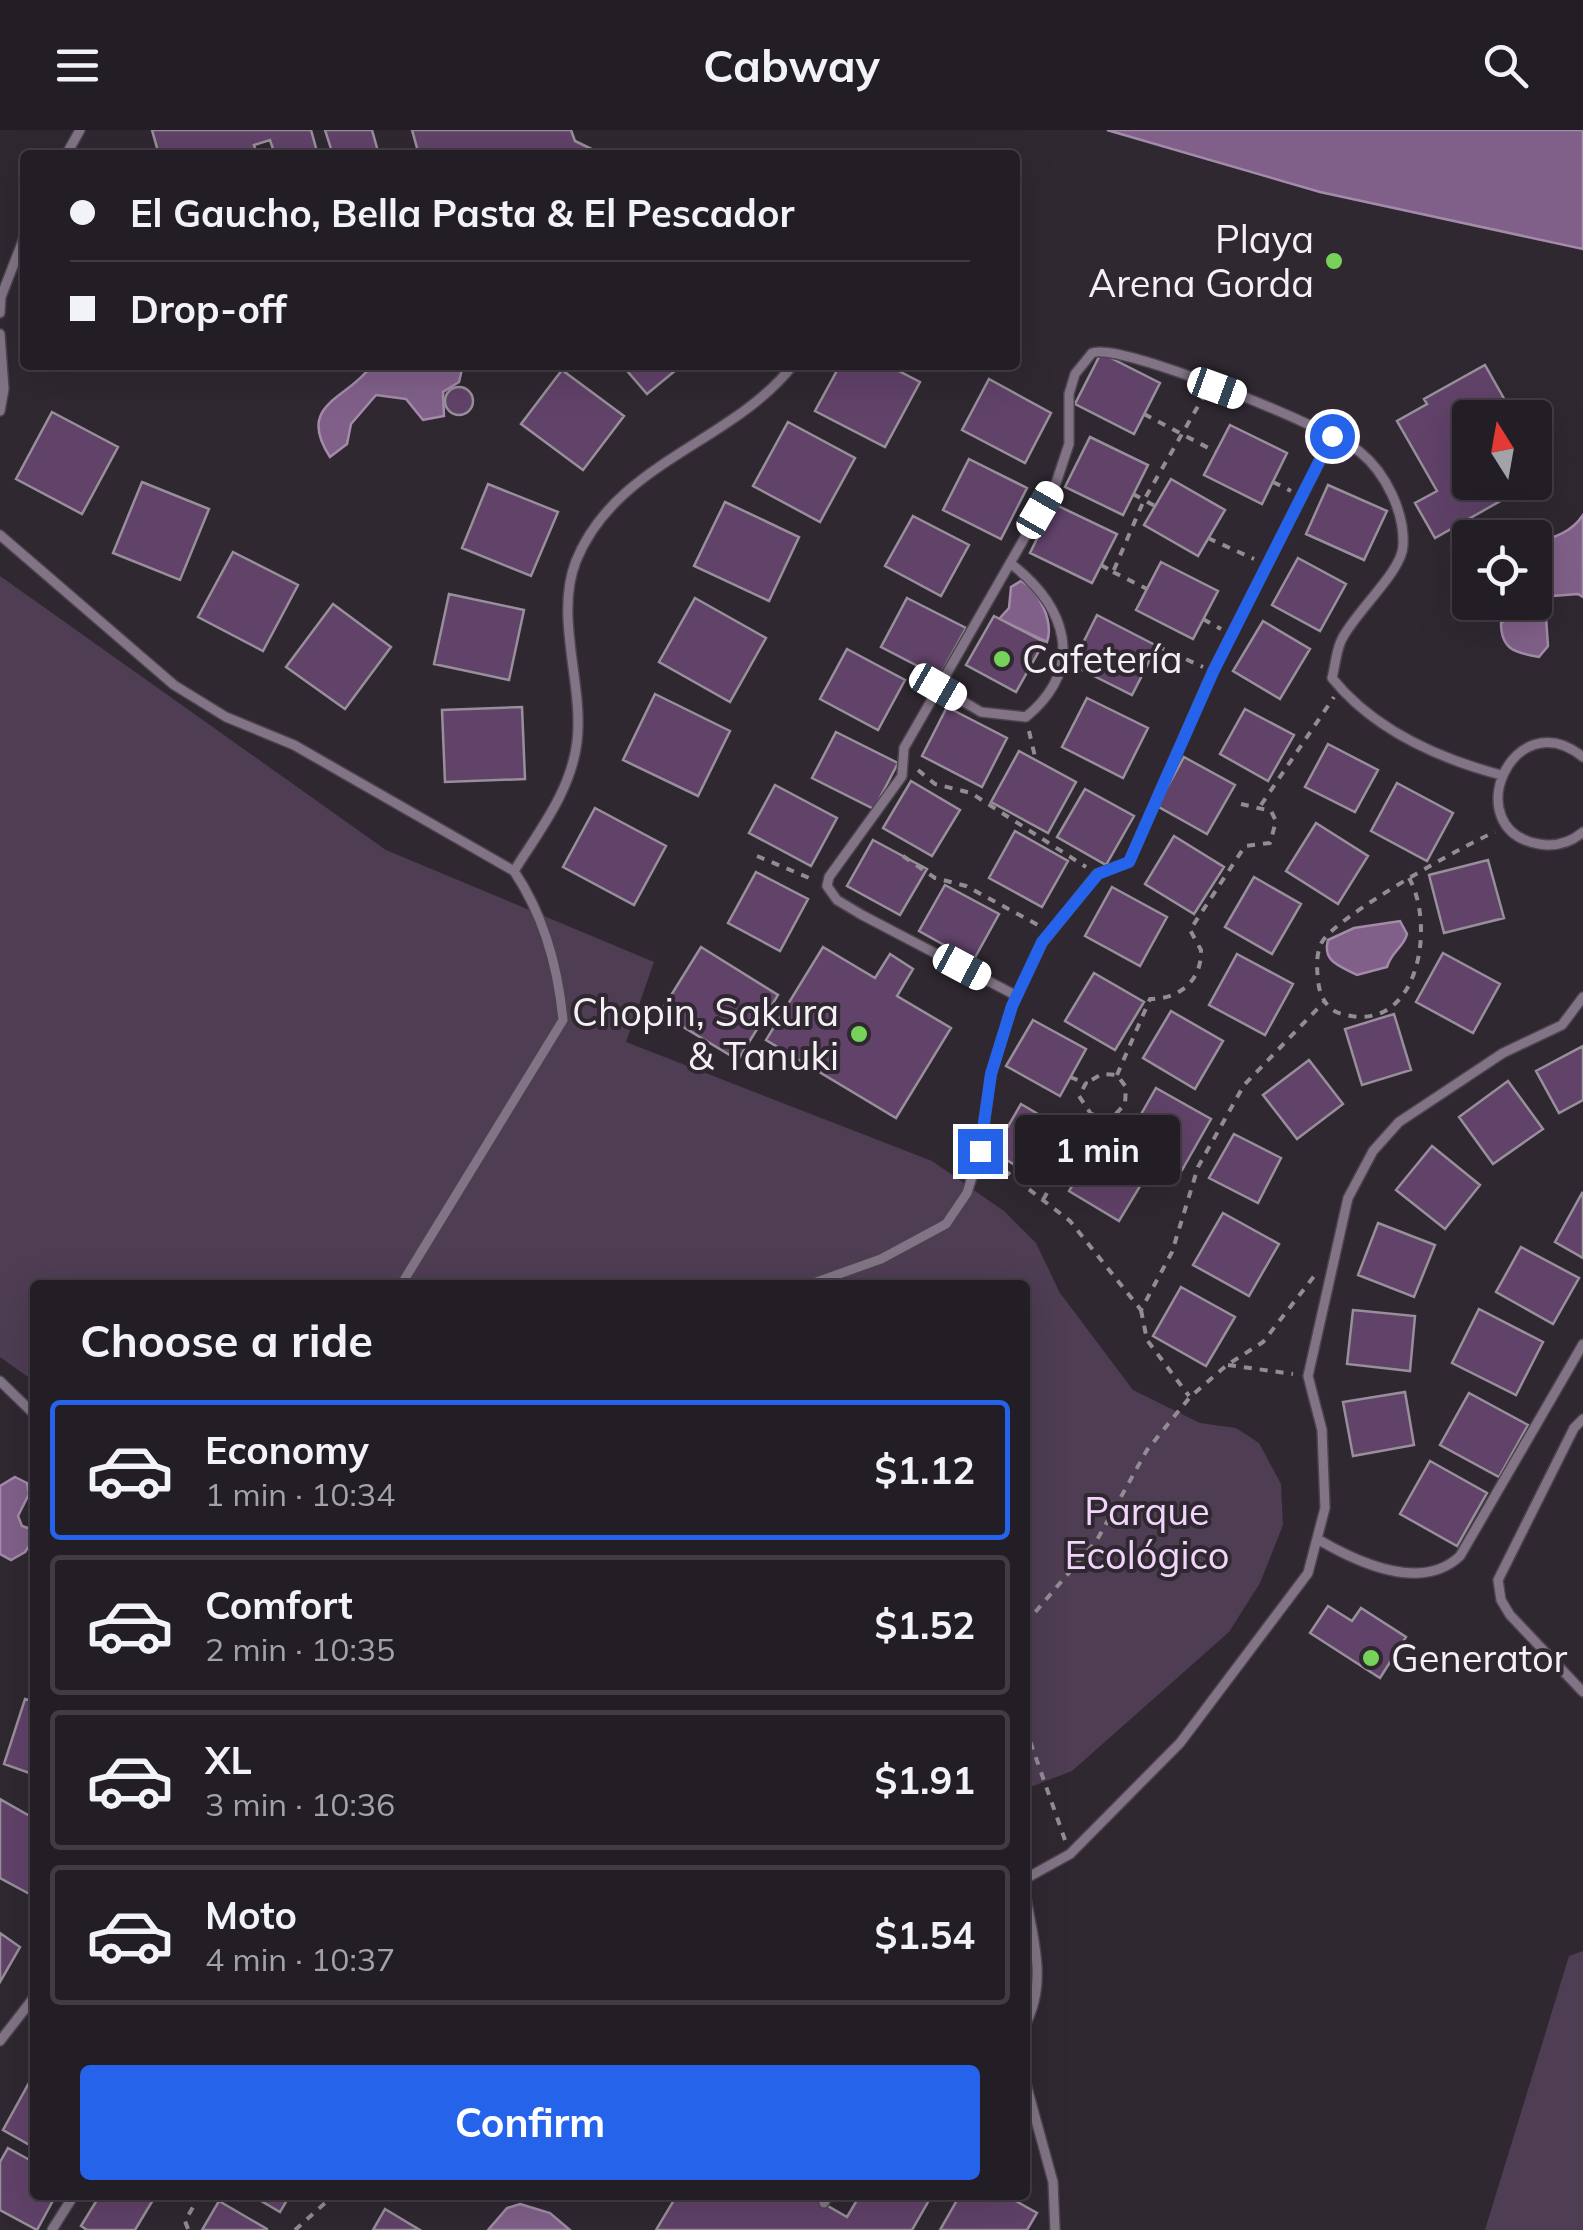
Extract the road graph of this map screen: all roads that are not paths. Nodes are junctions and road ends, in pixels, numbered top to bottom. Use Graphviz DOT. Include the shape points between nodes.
graph roads {
  1 [pos="20,247"];
  2 [pos="0,312"];
  3 [pos="0,334"];
  4 [pos="788,370"];
  5 [pos="0,411"];
  6 [pos="1332,436"];
  7 [pos="0,535"];
  8 [pos="1010,563"];
  9 [pos="938,687"];
  10 [pos="1583,757"];
  11 [pos="1501,775"];
  12 [pos="1583,832"];
  13 [pos="514,871"];
  14 [pos="1017,996"];
  15 [pos="1583,997"];
  16 [pos="403,1280"];
  17 [pos="823,1280"];
  18 [pos="1583,1344"];
  19 [pos="0,1380"];
  20 [pos="30,1411"];
  21 [pos="1583,1419"];
  22 [pos="1319,1540"];
  23 [pos="1583,1692"];
  24 [pos="1030,1877"];
  25 [pos="1030,1920"];
  26 [pos="30,2002"];
  27 [pos="1030,2016"];
  28 [pos="0,2041"];
  29 [pos="1030,2098"];
  30 [pos="71,2200"];
  31 [pos="52,2230"];
  32 [pos="1055,2230"];
  1 -- 2 [label="lane"];
  3 -- 5 [label="lane"];
  4 -- 13 [label="lane" via="742,415 661,463 588,538 570,590 574,764"];
  6 -- 8 [label="lane" via="1112,349 1092,352 1072,384 1064,465"];
  6 -- 11 [label="lane" via="1360,452 1388,486 1404,551 1340,641 1332,678 1360,711 1404,738"];
  6 -- 14 [label="lane" via="1213,672 1129,862 1098,874 1050,932"];
  7 -- 13 [label="lane" via="174,686"];
  8 -- 9 [label="lane"];
  8 -- 9 [label="lane" via="1056,610 1060,676 1048,699 1026,717 981,712"];
  9 -- 14 [label="lane" via="904,748 902,776 827,886 862,915"];
  10 -- 11 [label="lane" via="1556,744 1534,746 1514,756"];
  11 -- 12 [label="lane" via="1498,807 1522,838 1544,845"];
  13 -- 16 [label="lane" via="534,901 558,974 562,1020"];
  14 -- 17 [label="lane" via="991,1074 967,1194 946,1224 881,1260"];
  15 -- 22 [label="lane" via="1562,1025 1503,1053 1400,1122 1373,1151 1348,1198 1308,1376 1322,1430 1325,1508"];
  18 -- 22 [label="lane" via="1449,1567 1376,1568"];
  19 -- 20 [label="lane"];
  21 -- 23 [label="lane" via="1498,1580 1510,1615"];
  22 -- 24 [label="lane" via="1308,1573 1180,1744 1070,1854"];
  25 -- 27 [label="lane" via="1039,1968"];
  26 -- 28 [label="lane"];
  29 -- 32 [label="lane" via="1053,2182"];
  30 -- 31 [label="lane"];
}
